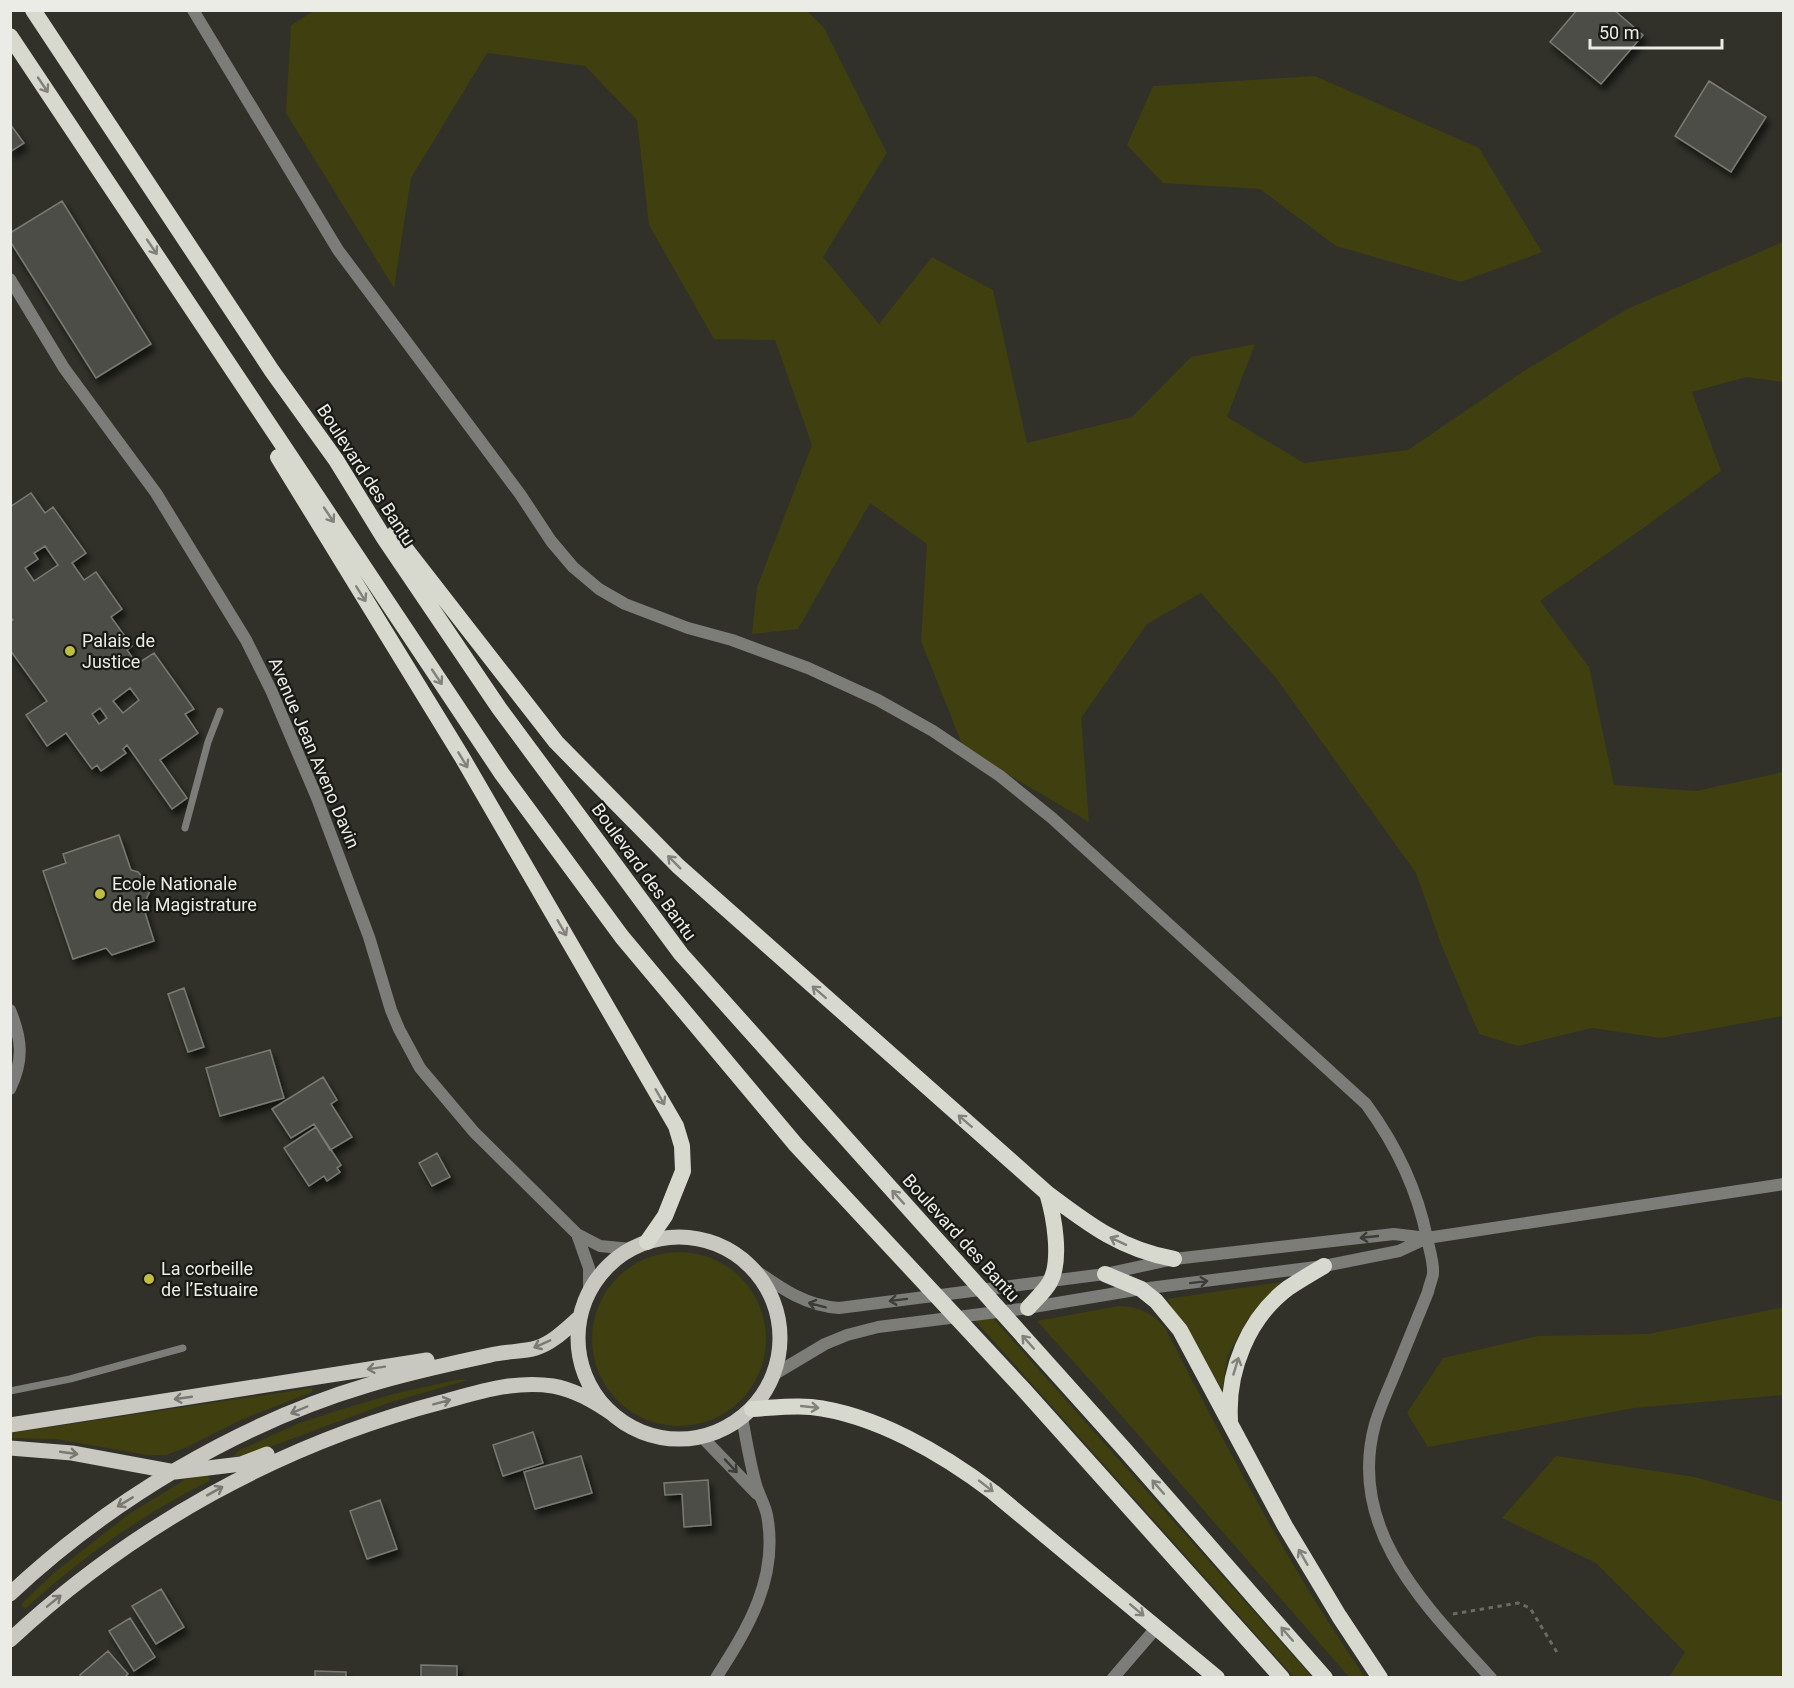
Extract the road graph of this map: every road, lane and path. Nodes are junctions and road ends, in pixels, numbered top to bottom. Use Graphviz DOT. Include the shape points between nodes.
graph roads {
  1 [pos="33,10"];
  2 [pos="193,10"];
  3 [pos="10,36"];
  4 [pos="10,279"];
  5 [pos="238,379"];
  6 [pos="336,460"];
  7 [pos="220,711"];
  8 [pos="185,828"];
  9 [pos="10,1010"];
  10 [pos="10,1089"];
  11 [pos="1784,1184"];
  12 [pos="1047,1193"];
  13 [pos="577,1234"];
  14 [pos="1427,1238"];
  15 [pos="647,1242"];
  16 [pos="631,1249"];
  17 [pos="1174,1259"];
  18 [pos="748,1265"];
  19 [pos="1324,1266"];
  20 [pos="1105,1274"];
  21 [pos="1050,1282"];
  22 [pos="1141,1289"];
  23 [pos="589,1292"];
  24 [pos="1025,1308"];
  25 [pos="580,1317"];
  26 [pos="183,1348"];
  27 [pos="496,1354"];
  28 [pos="773,1376"];
  29 [pos="10,1391"];
  30 [pos="747,1413"];
  31 [pos="614,1415"];
  32 [pos="386,1418"];
  33 [pos="1231,1424"];
  34 [pos="10,1425"];
  35 [pos="701,1436"];
  36 [pos="10,1448"];
  37 [pos="175,1472"];
  38 [pos="760,1497"];
  39 [pos="10,1594"];
  40 [pos="1436,1617"];
  41 [pos="1157,1627"];
  42 [pos="10,1640"];
  43 [pos="1558,1654"];
  44 [pos="716,1677"];
  45 [pos="1113,1677"];
  46 [pos="1217,1677"];
  47 [pos="1282,1677"];
  48 [pos="1325,1677"];
  49 [pos="1380,1677"];
  50 [pos="1491,1677"];
  1 -- 6 [label="highway, Boulevard des Bantu" via="265,361"];
  2 -- 14 [label="street" via="338,250 573,567 625,604 808,668 878,700 1000,776 1052,818 1366,1104 1387,1132 1408,1173"];
  3 -- 5 [label="highway, one-way"];
  4 -- 13 [label="street, Avenue Jean Aveno Davin" via="64,368 156,493 246,640 317,798 395,1020 420,1068 474,1132"];
  5 -- 15 [label="highway, one-way" via="278,458 468,767 676,1126 683,1171 665,1216"];
  5 -- 47 [label="highway, one-way" via="502,774 622,937 796,1145 1024,1390"];
  12 -- 6 [label="highway, one-way" via="678,866 555,742"];
  48 -- 6 [label="highway, Boulevard des Bantu, one-way" via="681,954 499,708"];
  7 -- 8 [label="lane"];
  9 -- 10 [label="street" via="18,1027 21,1052"];
  11 -- 14 [label="street"];
  17 -- 12 [label="highway, one-way" via="1150,1255 1113,1239"];
  12 -- 21 [label="highway" via="1056,1258"];
  13 -- 16 [label="street" via="600,1246"];
  13 -- 23 [label="street" via="589,1268"];
  14 -- 17 [label="street, one-way" via="1394,1234"];
  14 -- 19 [label="street" via="1399,1251"];
  14 -- 40 [label="street" via="1433,1265 1428,1292 1375,1423 1369,1454 1372,1502 1382,1536 1396,1564"];
  15 -- 16 [label="main road"];
  15 -- 18 [label="main road" via="678,1237 709,1241"];
  16 -- 23 [label="main road" via="606,1268"];
  17 -- 20 [label="street"];
  21 -- 18 [label="street, one-way" via="839,1308 808,1303"];
  18 -- 28 [label="main road" via="762,1280 778,1316 779,1356"];
  22 -- 19 [label="street, one-way"];
  33 -- 19 [label="highway, one-way" via="1229,1402 1235,1368 1258,1320 1288,1288"];
  20 -- 21 [label="street"];
  20 -- 22 [label="highway"];
  21 -- 24 [label="highway"];
  22 -- 24 [label="street"];
  22 -- 33 [label="highway" via="1180,1330"];
  23 -- 25 [label="main road"];
  24 -- 28 [label="street" via="878,1327 847,1335"];
  25 -- 27 [label="main road, one-way" via="536,1348"];
  25 -- 31 [label="main road" via="579,1348 587,1378"];
  26 -- 29 [label="lane"];
  27 -- 34 [label="main road, one-way" via="437,1358"];
  27 -- 37 [label="main road, one-way" via="421,1370 320,1401 251,1431"];
  28 -- 30 [label="main road"];
  30 -- 35 [label="main road" via="726,1427"];
  30 -- 38 [label="street" via="750,1458"];
  30 -- 41 [label="highway, one-way" via="793,1406 822,1409 875,1424 930,1450 973,1476"];
  32 -- 31 [label="main road, one-way" via="483,1390 534,1385 578,1394"];
  31 -- 35 [label="main road" via="637,1429 662,1437"];
  32 -- 37 [label="main road" via="348,1423 241,1464"];
  42 -- 32 [label="main road, one-way" via="80,1581 171,1516 258,1468"];
  49 -- 33 [label="highway, one-way" via="1313,1575"];
  35 -- 38 [label="street, one-way"];
  36 -- 37 [label="main road, one-way" via="72,1453"];
  37 -- 39 [label="main road, one-way" via="103,1516"];
  38 -- 44 [label="street" via="767,1515 769,1540 761,1596 751,1621"];
  40 -- 43 [label="path" via="1518,1602 1530,1608"];
  40 -- 50 [label="street"];
  41 -- 45 [label="street"];
  41 -- 46 [label="highway"];
}
